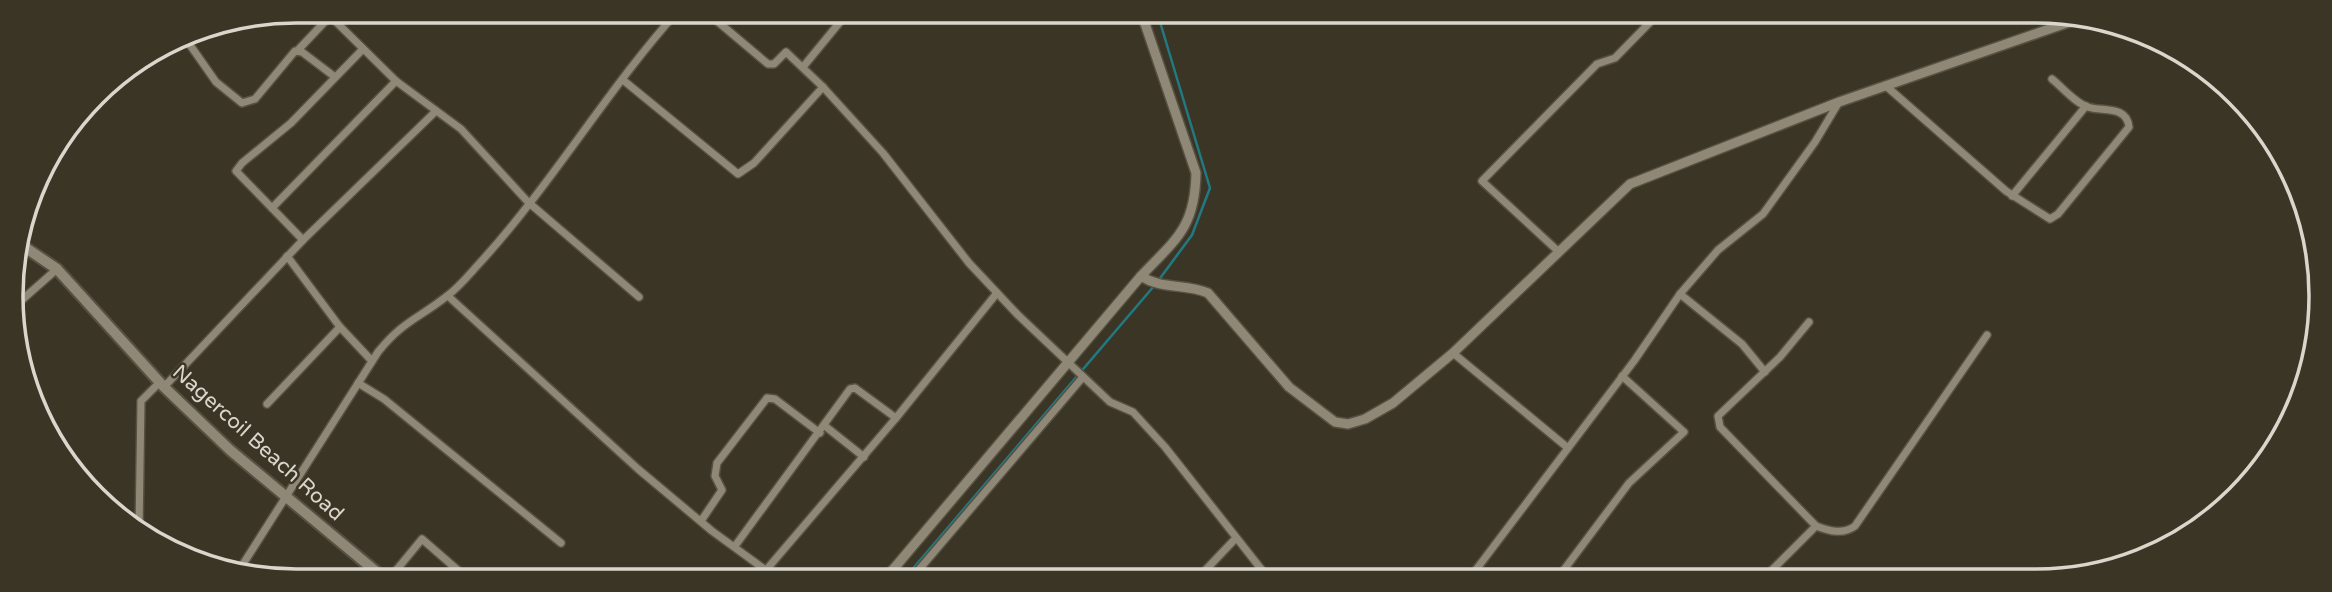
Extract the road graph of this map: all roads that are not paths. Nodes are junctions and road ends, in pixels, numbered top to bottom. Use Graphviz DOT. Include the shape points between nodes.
graph roads {
  1 [pos="321,23"];
  2 [pos="340,23"];
  3 [pos="667,23"];
  4 [pos="719,23"];
  5 [pos="839,23"];
  6 [pos="1145,23"];
  7 [pos="1649,23"];
  8 [pos="2064,24"];
  9 [pos="190,45"];
  10 [pos="363,49"];
  11 [pos="298,50"];
  12 [pos="803,67"];
  13 [pos="335,77"];
  14 [pos="2053,79"];
  15 [pos="623,80"];
  16 [pos="396,81"];
  17 [pos="1886,86"];
  18 [pos="823,87"];
  19 [pos="1839,102"];
  20 [pos="2086,106"];
  21 [pos="436,111"];
  22 [pos="2012,196"];
  23 [pos="528,202"];
  24 [pos="272,208"];
  25 [pos="303,240"];
  26 [pos="27,249"];
  27 [pos="1559,252"];
  28 [pos="287,256"];
  29 [pos="57,269"];
  30 [pos="1149,281"];
  31 [pos="997,293"];
  32 [pos="1680,294"];
  33 [pos="448,296"];
  34 [pos="639,297"];
  35 [pos="23,299"];
  36 [pos="1809,323"];
  37 [pos="340,327"];
  38 [pos="1987,335"];
  39 [pos="1453,353"];
  40 [pos="372,361"];
  41 [pos="1070,366"];
  42 [pos="1765,372"];
  43 [pos="1622,376"];
  44 [pos="1082,377"];
  45 [pos="358,383"];
  46 [pos="162,384"];
  47 [pos="267,404"];
  48 [pos="896,418"];
  49 [pos="823,430"];
  50 [pos="1568,448"];
  51 [pos="863,457"];
  52 [pos="285,497"];
  53 [pos="139,520"];
  54 [pos="701,521"];
  55 [pos="1816,526"];
  56 [pos="1236,538"];
  57 [pos="561,543"];
  58 [pos="735,546"];
  59 [pos="242,564"];
  60 [pos="375,569"];
  61 [pos="396,569"];
  62 [pos="456,569"];
  63 [pos="767,569"];
  64 [pos="894,569"];
  65 [pos="919,569"];
  66 [pos="1207,569"];
  67 [pos="1261,569"];
  68 [pos="1477,569"];
  69 [pos="1565,569"];
  70 [pos="1773,569"];
  1 -- 11 [label="street"];
  2 -- 10 [label="street"];
  3 -- 15 [label="street"];
  4 -- 12 [label="street" via="768,64 774,64 783,52"];
  5 -- 12 [label="street"];
  6 -- 30 [label="street" via="1196,173 1195,195 1183,232"];
  7 -- 27 [label="street" via="1615,58 1597,64 1482,181"];
  8 -- 17 [label="street"];
  9 -- 11 [label="street" via="216,82 242,103 255,99"];
  10 -- 13 [label="street"];
  10 -- 16 [label="street"];
  11 -- 13 [label="street"];
  12 -- 18 [label="street"];
  13 -- 24 [label="street" via="291,123 238,167 237,175"];
  14 -- 20 [label="street"];
  15 -- 18 [label="street" via="738,174 750,167"];
  15 -- 23 [label="street"];
  16 -- 21 [label="street"];
  16 -- 24 [label="street"];
  17 -- 19 [label="street"];
  17 -- 22 [label="street"];
  18 -- 31 [label="street"];
  19 -- 27 [label="street" via="1630,184"];
  19 -- 32 [label="street" via="1763,214 1718,250"];
  20 -- 22 [label="street"];
  20 -- 22 [label="street" via="2123,115 2129,122 2124,135 2052,218"];
  21 -- 23 [label="street" via="473,140"];
  21 -- 25 [label="street"];
  23 -- 33 [label="street"];
  23 -- 34 [label="street"];
  24 -- 25 [label="street"];
  25 -- 28 [label="street"];
  26 -- 29 [label="main road, Nagercoil Beach Road"];
  27 -- 39 [label="street"];
  28 -- 37 [label="street"];
  28 -- 46 [label="street"];
  29 -- 35 [label="street"];
  29 -- 46 [label="main road, Nagercoil Beach Road"];
  30 -- 39 [label="street" via="1208,293 1289,387 1335,422 1365,419 1393,403"];
  30 -- 41 [label="street"];
  31 -- 41 [label="street"];
  31 -- 48 [label="street"];
  32 -- 42 [label="street" via="1742,344"];
  32 -- 43 [label="street"];
  33 -- 40 [label="street" via="394,332"];
  33 -- 54 [label="street"];
  36 -- 42 [label="street"];
  37 -- 40 [label="street"];
  37 -- 47 [label="street"];
  38 -- 55 [label="street" via="1855,526 1830,531"];
  39 -- 50 [label="street"];
  40 -- 45 [label="street"];
  41 -- 44 [label="street"];
  41 -- 64 [label="street"];
  42 -- 55 [label="street" via="1723,409 1717,422"];
  43 -- 50 [label="street"];
  43 -- 69 [label="street" via="1684,432 1629,483"];
  44 -- 56 [label="street" via="1110,402 1133,412"];
  44 -- 65 [label="street"];
  45 -- 52 [label="street"];
  45 -- 57 [label="street" via="384,399"];
  46 -- 52 [label="main road, Nagercoil Beach Road"];
  46 -- 53 [label="street" via="141,401"];
  48 -- 49 [label="street" via="852,388"];
  48 -- 51 [label="street"];
  49 -- 51 [label="street"];
  49 -- 54 [label="street" via="767,398 717,463 721,496"];
  49 -- 58 [label="street"];
  50 -- 68 [label="street"];
  51 -- 63 [label="street"];
  52 -- 59 [label="street"];
  52 -- 60 [label="main road, Nagercoil Beach Road"];
  54 -- 58 [label="street"];
  55 -- 70 [label="street"];
  56 -- 66 [label="street"];
  56 -- 67 [label="street"];
  58 -- 63 [label="street"];
  61 -- 62 [label="street" via="422,539"];
}
